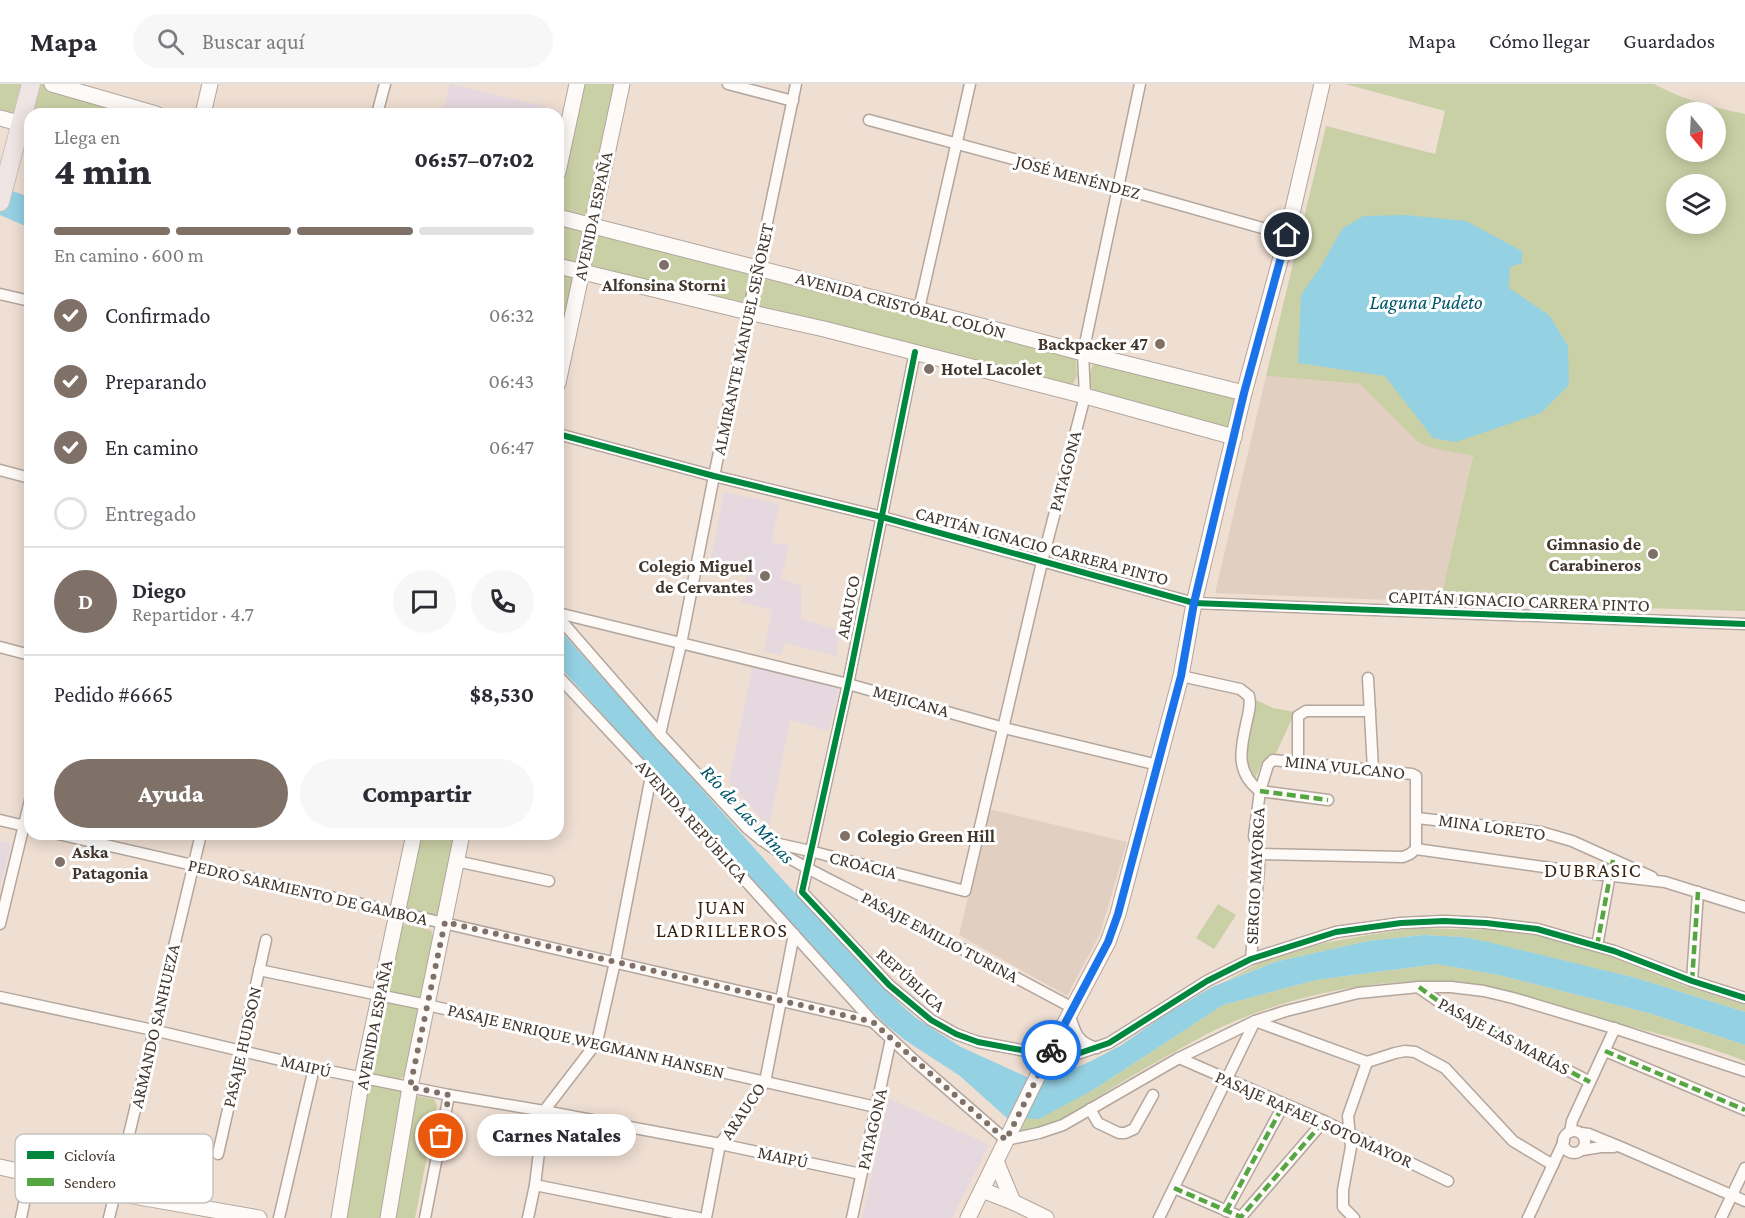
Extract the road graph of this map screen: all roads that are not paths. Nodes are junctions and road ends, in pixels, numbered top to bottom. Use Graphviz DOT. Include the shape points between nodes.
graph roads {
  1 [pos="31,84"];
  2 [pos="52,84"];
  3 [pos="210,84"];
  4 [pos="385,84"];
  5 [pos="577,84"];
  6 [pos="622,84"];
  7 [pos="728,84"];
  8 [pos="796,84"];
  9 [pos="970,84"];
  10 [pos="1140,84"];
  11 [pos="1322,84"];
  12 [pos="793,101"];
  13 [pos="27,108"];
  14 [pos="135,108"];
  15 [pos="204,108"];
  16 [pos="379,108"];
  17 [pos="0,118"];
  18 [pos="869,120"];
  19 [pos="24,125"];
  20 [pos="24,128"];
  21 [pos="564,144"];
  22 [pos="956,144"];
  23 [pos="1117,187"];
  24 [pos="0,202"];
  25 [pos="564,219"];
  26 [pos="591,226"];
  27 [pos="1287,235"];
  28 [pos="564,268"];
  29 [pos="757,269"];
  30 [pos="581,272"];
  31 [pos="0,294"];
  32 [pos="24,300"];
  33 [pos="920,309"];
  34 [pos="748,312"];
  35 [pos="915,352"];
  36 [pos="1083,353"];
  37 [pos="564,354"];
  38 [pos="1244,393"];
  39 [pos="1085,396"];
  40 [pos="564,436"];
  41 [pos="1234,437"];
  42 [pos="0,470"];
  43 [pos="24,476"];
  44 [pos="714,476"];
  45 [pos="882,518"];
  46 [pos="1042,562"];
  47 [pos="1194,603"];
  48 [pos="564,616"];
  49 [pos="564,622"];
  50 [pos="1745,624"];
  51 [pos="681,644"];
  52 [pos="0,647"];
  53 [pos="24,653"];
  54 [pos="1181,676"];
  55 [pos="1368,678"];
  56 [pos="564,682"];
  57 [pos="848,684"];
  58 [pos="1370,711"];
  59 [pos="1004,728"];
  60 [pos="660,734"];
  61 [pos="1274,760"];
  62 [pos="1298,762"];
  63 [pos="1158,765"];
  64 [pos="1373,769"];
  65 [pos="651,776"];
  66 [pos="1260,791"];
  67 [pos="1328,800"];
  68 [pos="1417,818"];
  69 [pos="0,820"];
  70 [pos="24,826"];
  71 [pos="24,838"];
  72 [pos="83,840"];
  73 [pos="200,840"];
  74 [pos="413,840"];
  75 [pos="461,840"];
  76 [pos="761,840"];
  77 [pos="1416,849"];
  78 [pos="810,851"];
  79 [pos="1259,854"];
  80 [pos="1613,860"];
  81 [pos="456,861"];
  82 [pos="193,866"];
  83 [pos="806,867"];
  84 [pos="1610,876"];
  85 [pos="549,881"];
  86 [pos="1665,882"];
  87 [pos="965,891"];
  88 [pos="1698,892"];
  89 [pos="1745,907"];
  90 [pos="397,912"];
  91 [pos="445,922"];
  92 [pos="0,924"];
  93 [pos="794,934"];
  94 [pos="266,940"];
  95 [pos="1597,946"];
  96 [pos="1251,959"];
  97 [pos="615,962"];
  98 [pos="259,970"];
  99 [pos="1692,981"];
  100 [pos="1419,987"];
  101 [pos="379,996"];
  102 [pos="0,997"];
  103 [pos="1745,998"];
  104 [pos="782,1000"];
  105 [pos="427,1005"];
  106 [pos="1072,1012"];
  107 [pos="1255,1021"];
  108 [pos="873,1022"];
  109 [pos="1615,1028"];
  110 [pos="153,1030"];
  111 [pos="891,1039"];
  112 [pos="597,1042"];
  113 [pos="1098,1048"];
  114 [pos="241,1051"];
  115 [pos="1605,1051"];
  116 [pos="1179,1058"];
  117 [pos="1046,1060"];
  118 [pos="1367,1062"];
  119 [pos="314,1068"];
  120 [pos="1745,1071"];
  121 [pos="362,1078"];
  122 [pos="1227,1079"];
  123 [pos="765,1082"];
  124 [pos="1590,1082"];
  125 [pos="410,1087"];
  126 [pos="449,1095"];
  127 [pos="1153,1095"];
  128 [pos="1284,1104"];
  129 [pos="876,1107"];
  130 [pos="1090,1109"];
  131 [pos="1745,1110"];
  132 [pos="544,1111"];
  133 [pos="1323,1121"];
  134 [pos="1348,1132"];
  135 [pos="129,1134"];
  136 [pos="1009,1135"];
  137 [pos="1571,1135"];
  138 [pos="720,1144"];
  139 [pos="1623,1148"];
  140 [pos="1578,1151"];
  141 [pos="218,1154"];
  142 [pos="996,1161"];
  143 [pos="1553,1165"];
  144 [pos="0,1167"];
  145 [pos="1745,1168"];
  146 [pos="15,1170"];
  147 [pos="861,1174"];
  148 [pos="1448,1181"];
  149 [pos="535,1185"];
  150 [pos="1174,1188"];
  151 [pos="982,1190"];
  152 [pos="1732,1194"];
  153 [pos="1745,1201"];
  154 [pos="1013,1202"];
  155 [pos="24,1203"];
  156 [pos="113,1203"];
  157 [pos="173,1203"];
  158 [pos="1226,1211"];
  159 [pos="1241,1217"];
  160 [pos="21,1218"];
  161 [pos="109,1218"];
  162 [pos="259,1218"];
  163 [pos="279,1218"];
  164 [pos="339,1218"];
  165 [pos="388,1218"];
  166 [pos="425,1218"];
  167 [pos="528,1218"];
  168 [pos="699,1218"];
  169 [pos="706,1218"];
  170 [pos="852,1218"];
  171 [pos="968,1218"];
  172 [pos="1046,1218"];
  173 [pos="1159,1218"];
  174 [pos="1353,1218"];
  175 [pos="1528,1218"];
  176 [pos="1721,1218"];
  1 -- 13 [label="main road"];
  2 -- 14 [label="street"];
  3 -- 15 [label="street"];
  4 -- 16 [label="street"];
  5 -- 21 [label="street"];
  6 -- 26 [label="street, AVENIDA ESPAÑA"];
  7 -- 12 [label="street"];
  8 -- 12 [label="street, ALMIRANTE MANUEL SEÑORET"];
  9 -- 22 [label="street"];
  10 -- 23 [label="street, PATAGONA"];
  11 -- 27 [label="street"];
  12 -- 29 [label="street, ALMIRANTE MANUEL SEÑORET"];
  17 -- 19 [label="street"];
  18 -- 22 [label="street, JOSÉ MENÉNDEZ"];
  20 -- 24 [label="main road"];
  22 -- 23 [label="street, JOSÉ MENÉNDEZ"];
  22 -- 33 [label="street"];
  23 -- 27 [label="street, JOSÉ MENÉNDEZ"];
  23 -- 36 [label="street, PATAGONA"];
  25 -- 26 [label="street, AVENIDA CRISTÓBAL COLÓN"];
  26 -- 29 [label="street, AVENIDA CRISTÓBAL COLÓN"];
  26 -- 30 [label="street, AVENIDA ESPAÑA"];
  27 -- 38 [label="street"];
  28 -- 30 [label="street"];
  29 -- 33 [label="street, AVENIDA CRISTÓBAL COLÓN"];
  29 -- 34 [label="street, ALMIRANTE MANUEL SEÑORET"];
  30 -- 34 [label="street"];
  30 -- 37 [label="street, AVENIDA ESPAÑA"];
  31 -- 32 [label="street"];
  33 -- 36 [label="street, AVENIDA CRISTÓBAL COLÓN"];
  34 -- 35 [label="street"];
  34 -- 44 [label="street, ALMIRANTE MANUEL SEÑORET"];
  35 -- 39 [label="street"];
  35 -- 45 [label="street, ARAUCO"];
  36 -- 38 [label="street, AVENIDA CRISTÓBAL COLÓN"];
  36 -- 39 [label="street, PATAGONA"];
  38 -- 41 [label="street"];
  39 -- 41 [label="street"];
  39 -- 46 [label="street, PATAGONA"];
  40 -- 44 [label="street, CAPITÁN IGNACIO CARRERA PINTO"];
  41 -- 47 [label="street"];
  42 -- 43 [label="street"];
  44 -- 45 [label="street, CAPITÁN IGNACIO CARRERA PINTO"];
  44 -- 51 [label="street, ALMIRANTE MANUEL SEÑORET"];
  45 -- 46 [label="street, CAPITÁN IGNACIO CARRERA PINTO"];
  45 -- 57 [label="street, ARAUCO"];
  46 -- 47 [label="street, CAPITÁN IGNACIO CARRERA PINTO"];
  46 -- 59 [label="street, PATAGONA"];
  47 -- 50 [label="street, CAPITÁN IGNACIO CARRERA PINTO"];
  47 -- 54 [label="street"];
  48 -- 51 [label="street, MEJICANA"];
  49 -- 60 [label="street, AVENIDA REPÚBLICA"];
  51 -- 57 [label="street, MEJICANA"];
  51 -- 60 [label="street, ALMIRANTE MANUEL SEÑORET"];
  52 -- 53 [label="street"];
  54 -- 63 [label="street"];
  54 -- 66 [label="street" via="1240,689 1249,696 1241,757 1244,772"];
  55 -- 58 [label="street"];
  56 -- 65 [label="street, AVENIDA REPÚBLICA"];
  57 -- 59 [label="street, MEJICANA"];
  57 -- 78 [label="street, ARAUCO"];
  58 -- 62 [label="street" via="1300,713"];
  58 -- 64 [label="street"];
  59 -- 63 [label="street, MEJICANA"];
  59 -- 87 [label="street, PATAGONA"];
  60 -- 76 [label="street, AVENIDA REPÚBLICA"];
  61 -- 62 [label="street, MINA VULCANO"];
  61 -- 66 [label="street, SERGIO MAYORGA" via="1268,765"];
  62 -- 64 [label="street, MINA VULCANO"];
  63 -- 106 [label="street" via="1118,914"];
  64 -- 68 [label="street, MINA VULCANO" via="1416,776"];
  65 -- 93 [label="street, AVENIDA REPÚBLICA"];
  65 -- 97 [label="street"];
  66 -- 67 [label="street"];
  66 -- 79 [label="street, SERGIO MAYORGA" via="1254,836"];
  68 -- 77 [label="street"];
  68 -- 80 [label="street, MINA LORETO" via="1542,832"];
  69 -- 70 [label="street"];
  71 -- 92 [label="street"];
  72 -- 82 [label="street, PEDRO SARMIENTO DE GAMBOA"];
  73 -- 82 [label="street, ARMANDO SANHUEZA"];
  74 -- 90 [label="street, AVENIDA ESPAÑA"];
  75 -- 81 [label="street"];
  76 -- 78 [label="street, CROACIA"];
  76 -- 83 [label="street, AVENIDA REPÚBLICA"];
  77 -- 79 [label="street" via="1403,857"];
  77 -- 84 [label="street"];
  78 -- 83 [label="street, ARAUCO"];
  78 -- 87 [label="street, CROACIA"];
  79 -- 96 [label="street, SERGIO MAYORGA"];
  80 -- 84 [label="street"];
  80 -- 86 [label="street, MINA LORETO"];
  81 -- 85 [label="street"];
  81 -- 91 [label="street"];
  82 -- 90 [label="street, PEDRO SARMIENTO DE GAMBOA"];
  82 -- 110 [label="street, ARMANDO SANHUEZA"];
  83 -- 106 [label="street, PASAJE EMILIO TURINA" via="951,942"];
  83 -- 117 [label="street, REPÚBLICA" via="802,892 889,985 931,1020 978,1042"];
  84 -- 86 [label="street"];
  84 -- 95 [label="street"];
  86 -- 88 [label="street"];
  88 -- 89 [label="street"];
  88 -- 99 [label="street"];
  90 -- 91 [label="street, PEDRO SARMIENTO DE GAMBOA"];
  90 -- 101 [label="street, AVENIDA ESPAÑA"];
  91 -- 97 [label="street, PEDRO SARMIENTO DE GAMBOA"];
  91 -- 105 [label="street"];
  93 -- 104 [label="street, ARAUCO"];
  93 -- 108 [label="street, AVENIDA REPÚBLICA"];
  94 -- 98 [label="street, PASAJE HUDSON"];
  95 -- 96 [label="street" via="1537,929 1444,921 1336,932"];
  95 -- 99 [label="street"];
  96 -- 113 [label="street" via="1207,981"];
  97 -- 104 [label="street, PEDRO SARMIENTO DE GAMBOA"];
  97 -- 112 [label="street"];
  98 -- 101 [label="street, PASAJE ENRIQUE WEGMANN HANSEN"];
  98 -- 114 [label="street, PASAJE HUDSON"];
  99 -- 103 [label="street"];
  100 -- 107 [label="street" via="1358,993"];
  100 -- 109 [label="street" via="1451,987 1514,998"];
  100 -- 124 [label="street, PASAJE LAS MARÍAS" via="1445,1006"];
  101 -- 105 [label="street, PASAJE ENRIQUE WEGMANN HANSEN"];
  101 -- 121 [label="street, AVENIDA ESPAÑA"];
  102 -- 110 [label="street, MAIPÚ"];
  104 -- 108 [label="street, PEDRO SARMIENTO DE GAMBOA"];
  104 -- 123 [label="street, ARAUCO"];
  105 -- 112 [label="street, PASAJE ENRIQUE WEGMANN HANSEN"];
  105 -- 125 [label="street"];
  106 -- 113 [label="street" via="1075,1034 1088,1046"];
  106 -- 117 [label="street"];
  107 -- 116 [label="street"];
  107 -- 118 [label="street"];
  107 -- 122 [label="street"];
  108 -- 111 [label="street, AVENIDA REPÚBLICA"];
  109 -- 115 [label="street"];
  109 -- 120 [label="street"];
  110 -- 114 [label="street, MAIPÚ"];
  110 -- 135 [label="street, ARMANDO SANHUEZA"];
  111 -- 129 [label="street, PATAGONA"];
  111 -- 136 [label="street, AVENIDA REPÚBLICA"];
  112 -- 123 [label="street, PASAJE ENRIQUE WEGMANN HANSEN"];
  112 -- 132 [label="street"];
  113 -- 117 [label="street"];
  114 -- 119 [label="street, MAIPÚ"];
  114 -- 141 [label="street, PASAJE HUDSON"];
  115 -- 124 [label="street"];
  115 -- 131 [label="street"];
  116 -- 122 [label="street, PASAJE RAFAEL SOTOMAYOR"];
  116 -- 130 [label="street"];
  117 -- 136 [label="street"];
  118 -- 134 [label="street" via="1348,1116"];
  118 -- 143 [label="street" via="1405,1051 1445,1068 1513,1141"];
  119 -- 121 [label="street, MAIPÚ"];
  119 -- 163 [label="street"];
  121 -- 125 [label="street, MAIPÚ"];
  121 -- 164 [label="street, AVENIDA ESPAÑA"];
  122 -- 128 [label="street, PASAJE RAFAEL SOTOMAYOR"];
  122 -- 150 [label="street"];
  123 -- 129 [label="street, PASAJE ENRIQUE WEGMANN HANSEN"];
  123 -- 138 [label="street, ARAUCO"];
  124 -- 137 [label="street" via="1572,1121"];
  125 -- 126 [label="street, MAIPÚ"];
  125 -- 165 [label="street"];
  126 -- 132 [label="street, MAIPÚ"];
  126 -- 166 [label="street"];
  127 -- 130 [label="street" via="1134,1129 1125,1133 1098,1123"];
  128 -- 133 [label="street, PASAJE RAFAEL SOTOMAYOR"];
  128 -- 158 [label="street"];
  129 -- 147 [label="street, PATAGONA"];
  130 -- 136 [label="street" via="1063,1125 1038,1133"];
  132 -- 138 [label="street, MAIPÚ"];
  132 -- 149 [label="street"];
  133 -- 134 [label="street, PASAJE RAFAEL SOTOMAYOR"];
  133 -- 159 [label="street"];
  134 -- 148 [label="street, PASAJE RAFAEL SOTOMAYOR"];
  134 -- 174 [label="street" via="1351,1147 1342,1190 1343,1206"];
  136 -- 142 [label="street"];
  137 -- 139 [label="street" via="1589,1134"];
  137 -- 140 [label="street" via="1565,1148"];
  137 -- 140 [label="street" via="1585,1140"];
  137 -- 143 [label="street"];
  138 -- 147 [label="street, MAIPÚ"];
  138 -- 169 [label="street, ARAUCO"];
  139 -- 140 [label="street"];
  139 -- 152 [label="street"];
  140 -- 143 [label="street"];
  142 -- 151 [label="street"];
  142 -- 154 [label="street"];
  143 -- 175 [label="street"];
  144 -- 146 [label="street"];
  145 -- 152 [label="street"];
  147 -- 170 [label="street, PATAGONA"];
  149 -- 167 [label="street"];
  149 -- 168 [label="street"];
  150 -- 158 [label="street"];
  150 -- 173 [label="street"];
  151 -- 154 [label="street"];
  151 -- 171 [label="street"];
  152 -- 153 [label="street"];
  152 -- 176 [label="street"];
  154 -- 172 [label="street"];
  155 -- 160 [label="street"];
  156 -- 161 [label="street, ARMANDO SANHUEZA"];
  157 -- 162 [label="street"];
  158 -- 159 [label="street"];
}
